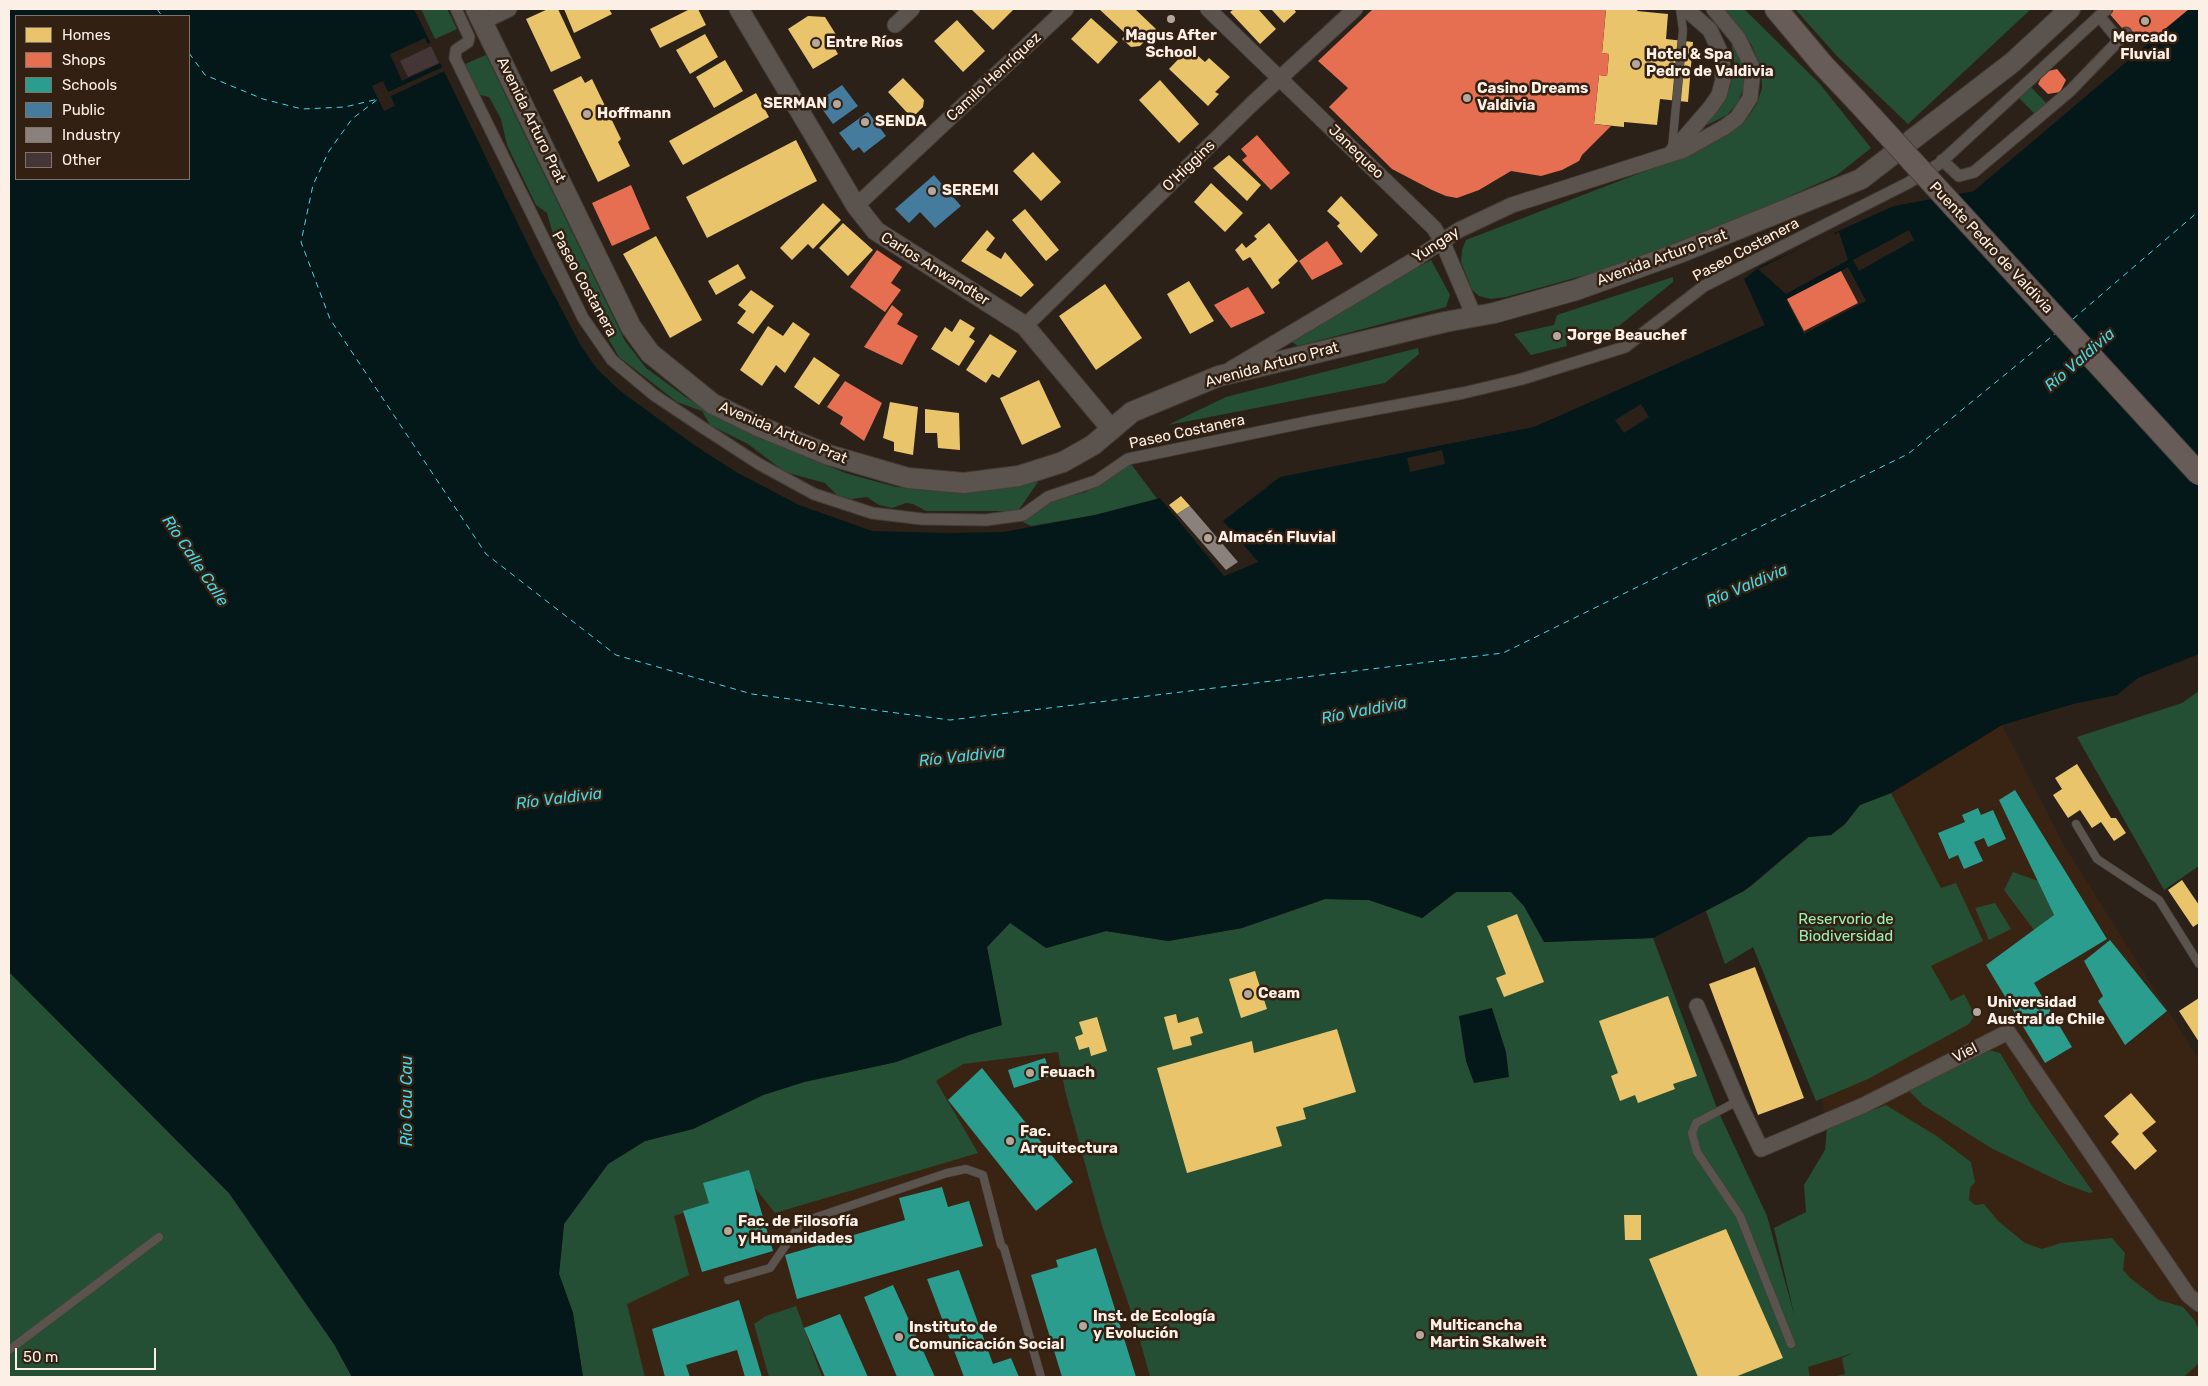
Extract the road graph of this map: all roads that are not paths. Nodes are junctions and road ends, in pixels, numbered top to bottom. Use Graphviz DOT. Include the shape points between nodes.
graph roads {
  1 [pos="456,9"];
  2 [pos="509,9"];
  3 [pos="739,9"];
  4 [pos="912,9"];
  5 [pos="1066,9"];
  6 [pos="1208,9"];
  7 [pos="1355,9"];
  8 [pos="1680,9"];
  9 [pos="1686,9"];
  10 [pos="1714,9"];
  11 [pos="2070,9"];
  12 [pos="2103,12"];
  13 [pos="1777,13"];
  14 [pos="479,15"];
  15 [pos="895,25"];
  16 [pos="1280,78"];
  17 [pos="1672,153"];
  18 [pos="1942,160"];
  19 [pos="856,206"];
  20 [pos="1442,240"];
  21 [pos="1474,316"];
  22 [pos="1025,326"];
  23 [pos="1219,376"];
  24 [pos="1112,430"];
  25 [pos="2199,474"];
  26 [pos="2076,824"];
  27 [pos="2199,964"];
  28 [pos="1698,1006"];
  29 [pos="1738,1101"];
  30 [pos="159,1237"];
  31 [pos="728,1280"];
  32 [pos="2199,1304"];
  33 [pos="1791,1344"];
  34 [pos="9,1350"];
  35 [pos="1041,1377"];
  1 -- 18 [label="street, Paseo Costanera" via="469,38 456,50 455,58 583,318 612,360 654,395 699,425 759,464 814,494 872,513 922,519 1018,517 1048,497 1096,481 1128,459 1463,393 1522,379 1625,347 1704,286 1908,183"];
  2 -- 14 [label="street"];
  3 -- 19 [label="street, Carlos Anwandter"];
  4 -- 15 [label="street"];
  5 -- 19 [label="street, Camilo Henríquez"];
  6 -- 16 [label="street, Janequeo"];
  7 -- 16 [label="street, O'Higgins"];
  8 -- 17 [label="lane" via="1683,30"];
  9 -- 17 [label="street" via="1710,30 1722,56 1723,80 1719,95 1710,108"];
  10 -- 17 [label="street, Yungay" via="1738,38 1753,69 1750,98 1737,118 1725,127 1684,150"];
  11 -- 21 [label="main road, Avenida Arturo Prat" via="2013,62 1862,180 1576,290"];
  12 -- 18 [label="street, Paseo Costanera"];
  12 -- 18 [label="street" via="2122,36 2070,91 1974,172 1959,176"];
  13 -- 25 [label="main road, Puente Pedro de Valdivia, bridge"];
  14 -- 24 [label="main road, Avenida Arturo Prat" via="631,327 650,353 713,404 829,455 908,478 964,484 1019,476 1063,462 1094,445"];
  16 -- 20 [label="street, Janequeo" via="1434,228"];
  16 -- 22 [label="street, O'Higgins"];
  17 -- 20 [label="street, Yungay" via="1512,205"];
  19 -- 22 [label="street, Carlos Anwandter" via="876,231"];
  20 -- 21 [label="street, Janequeo"];
  20 -- 23 [label="street, Yungay"];
  21 -- 23 [label="main road, Avenida Arturo Prat"];
  22 -- 24 [label="street, Carlos Anwandter"];
  23 -- 24 [label="main road, Avenida Arturo Prat" via="1132,412"];
  26 -- 27 [label="lane" via="2097,858 2160,900"];
  28 -- 29 [label="street, Viel"];
  29 -- 32 [label="street, Viel" via="1761,1149 1864,1105 2008,1032 2188,1296"];
  29 -- 33 [label="lane" via="1696,1123 1692,1133 1697,1152 1740,1216"];
  30 -- 34 [label="lane"];
  31 -- 35 [label="lane" via="770,1268 802,1222 966,1169 983,1175"];
}
